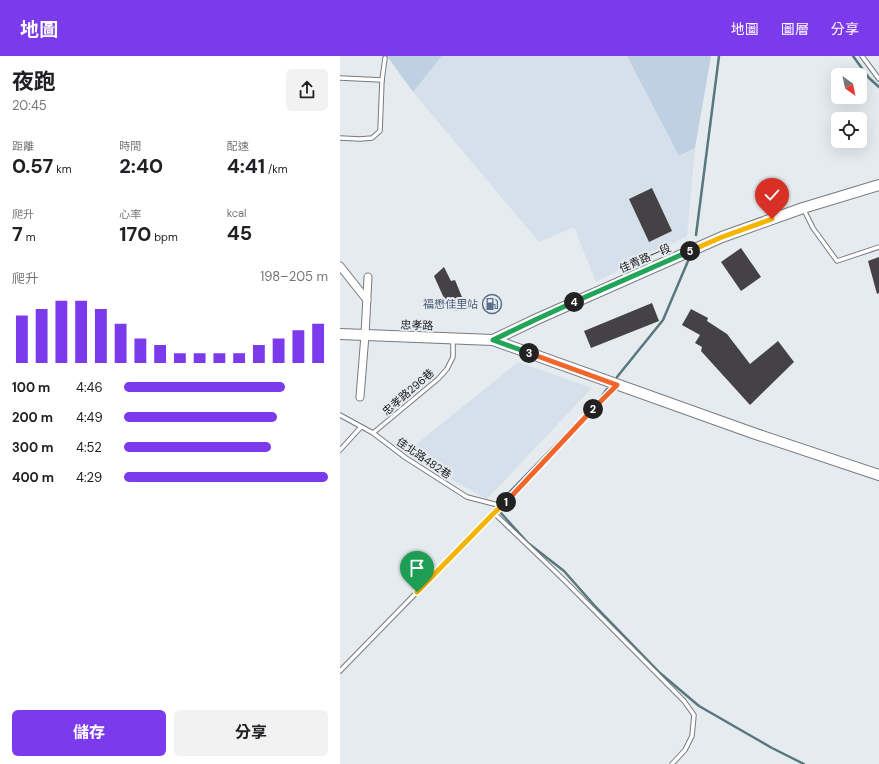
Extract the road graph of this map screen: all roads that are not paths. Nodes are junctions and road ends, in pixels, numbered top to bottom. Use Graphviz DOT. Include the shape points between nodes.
graph roads {
  1 [pos="862,56"];
  2 [pos="385,58"];
  3 [pos="340,78"];
  4 [pos="879,78"];
  5 [pos="382,80"];
  6 [pos="340,138"];
  7 [pos="879,185"];
  8 [pos="803,208"];
  9 [pos="879,247"];
  10 [pos="340,266"];
  11 [pos="368,277"];
  12 [pos="367,300"];
  13 [pos="340,334"];
  14 [pos="365,335"];
  15 [pos="452,338"];
  16 [pos="493,340"];
  17 [pos="617,385"];
  18 [pos="360,397"];
  19 [pos="340,415"];
  20 [pos="361,427"];
  21 [pos="373,434"];
  22 [pos="340,450"];
  23 [pos="879,475"];
  24 [pos="502,506"];
  25 [pos="494,513"];
  26 [pos="340,671"];
  27 [pos="672,764"];
  1 -- 4 [label="lane"];
  2 -- 5 [label="lane"];
  3 -- 5 [label="lane"];
  5 -- 6 [label="lane" via="380,131 372,138"];
  7 -- 8 [label="street, 佳青路一段"];
  8 -- 9 [label="lane" via="813,228 837,261"];
  8 -- 16 [label="street, 佳青路一段" via="722,237"];
  10 -- 12 [label="street"];
  11 -- 12 [label="street"];
  12 -- 14 [label="street"];
  13 -- 14 [label="street, 忠孝路"];
  14 -- 15 [label="street, 忠孝路"];
  14 -- 18 [label="street"];
  15 -- 16 [label="street, 忠孝路"];
  15 -- 21 [label="lane, 忠孝路296巷" via="453,357 447,369"];
  16 -- 17 [label="street"];
  17 -- 23 [label="street"];
  17 -- 24 [label="lane"];
  19 -- 20 [label="lane, 佳北路482巷"];
  20 -- 21 [label="lane, 佳北路482巷"];
  20 -- 22 [label="lane"];
  21 -- 24 [label="lane, 佳北路482巷" via="467,497"];
  24 -- 25 [label="lane"];
  25 -- 26 [label="lane"];
  25 -- 27 [label="lane" via="566,581 691,710 694,715 692,736 685,750"];
}
